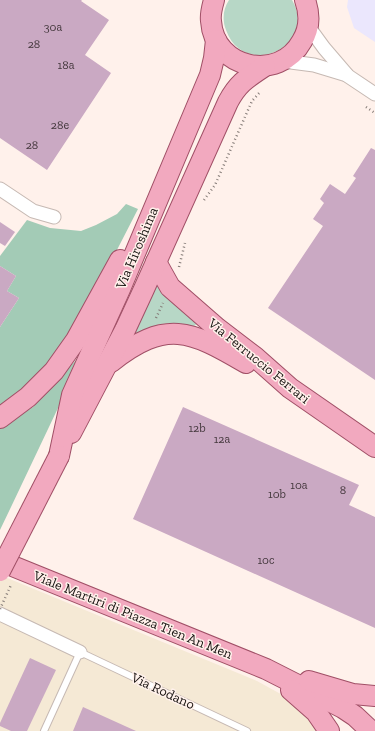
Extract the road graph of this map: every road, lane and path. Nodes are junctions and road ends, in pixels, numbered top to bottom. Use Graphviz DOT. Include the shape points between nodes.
graph roads {
  1 [pos="305,0"];
  2 [pos="210,4"];
  3 [pos="308,26"];
  4 [pos="216,40"];
  5 [pos="274,64"];
  6 [pos="348,76"];
  7 [pos="264,88"];
  8 [pos="375,94"];
  9 [pos="362,104"];
  10 [pos="375,113"];
  11 [pos="163,187"];
  12 [pos="0,190"];
  13 [pos="201,204"];
  14 [pos="54,217"];
  15 [pos="187,236"];
  16 [pos="156,262"];
  17 [pos="170,287"];
  18 [pos="146,339"];
  19 [pos="106,366"];
  20 [pos="290,388"];
  21 [pos="0,418"];
  22 [pos="375,447"];
  23 [pos="59,456"];
  24 [pos="0,561"];
  25 [pos="0,571"];
  26 [pos="0,614"];
  27 [pos="80,652"];
  28 [pos="266,669"];
  29 [pos="375,696"];
  30 [pos="44,731"];
  31 [pos="247,731"];
  32 [pos="329,731"];
  33 [pos="371,731"];
  1 -- 3 [label="main road, Via Hiroshima" via="309,16"];
  2 -- 4 [label="main road, Via Hiroshima" via="212,31"];
  3 -- 5 [label="main road, Via Hiroshima" via="300,46 292,54"];
  3 -- 6 [label="street"];
  4 -- 5 [label="main road, Via Hiroshima" via="224,51 250,66"];
  4 -- 11 [label="main road, Via Hiroshima" via="210,75"];
  5 -- 6 [label="street" via="314,65"];
  5 -- 16 [label="main road, Via Hiroshima" via="245,79 235,89"];
  6 -- 8 [label="street"];
  7 -- 13 [label="path" via="252,101 215,185"];
  9 -- 10 [label="path"];
  11 -- 21 [label="main road" via="66,355 42,385"];
  11 -- 23 [label="main road, Via Hiroshima" via="72,394"];
  12 -- 14 [label="street" via="33,211"];
  15 -- 17 [label="path" via="181,262"];
  16 -- 17 [label="main road, Via Ferruccio Ferrari"];
  16 -- 19 [label="main road, Via Hiroshima"];
  17 -- 18 [label="path"];
  17 -- 20 [label="main road, Via Ferruccio Ferrari"];
  18 -- 19 [label="main road, Via Hiroshima"];
  18 -- 20 [label="main road, Via Hiroshima" via="171,334 195,337"];
  19 -- 23 [label="main road, Via Hiroshima"];
  20 -- 22 [label="main road, Via Ferruccio Ferrari"];
  23 -- 25 [label="main road, Via Hiroshima, bridge"];
  24 -- 28 [label="main road, Viale Martiri di Piazza Tien An Men"];
  26 -- 27 [label="street, Via Rodano"];
  27 -- 30 [label="lane"];
  27 -- 31 [label="lane, Via Rodano"];
  28 -- 29 [label="main road, Viale Martiri di Piazza Tien An Men" via="352,694"];
  28 -- 32 [label="main road" via="316,712"];
  28 -- 33 [label="main road, Viale Martiri di Piazza Tien An Men" via="343,708"];
}
